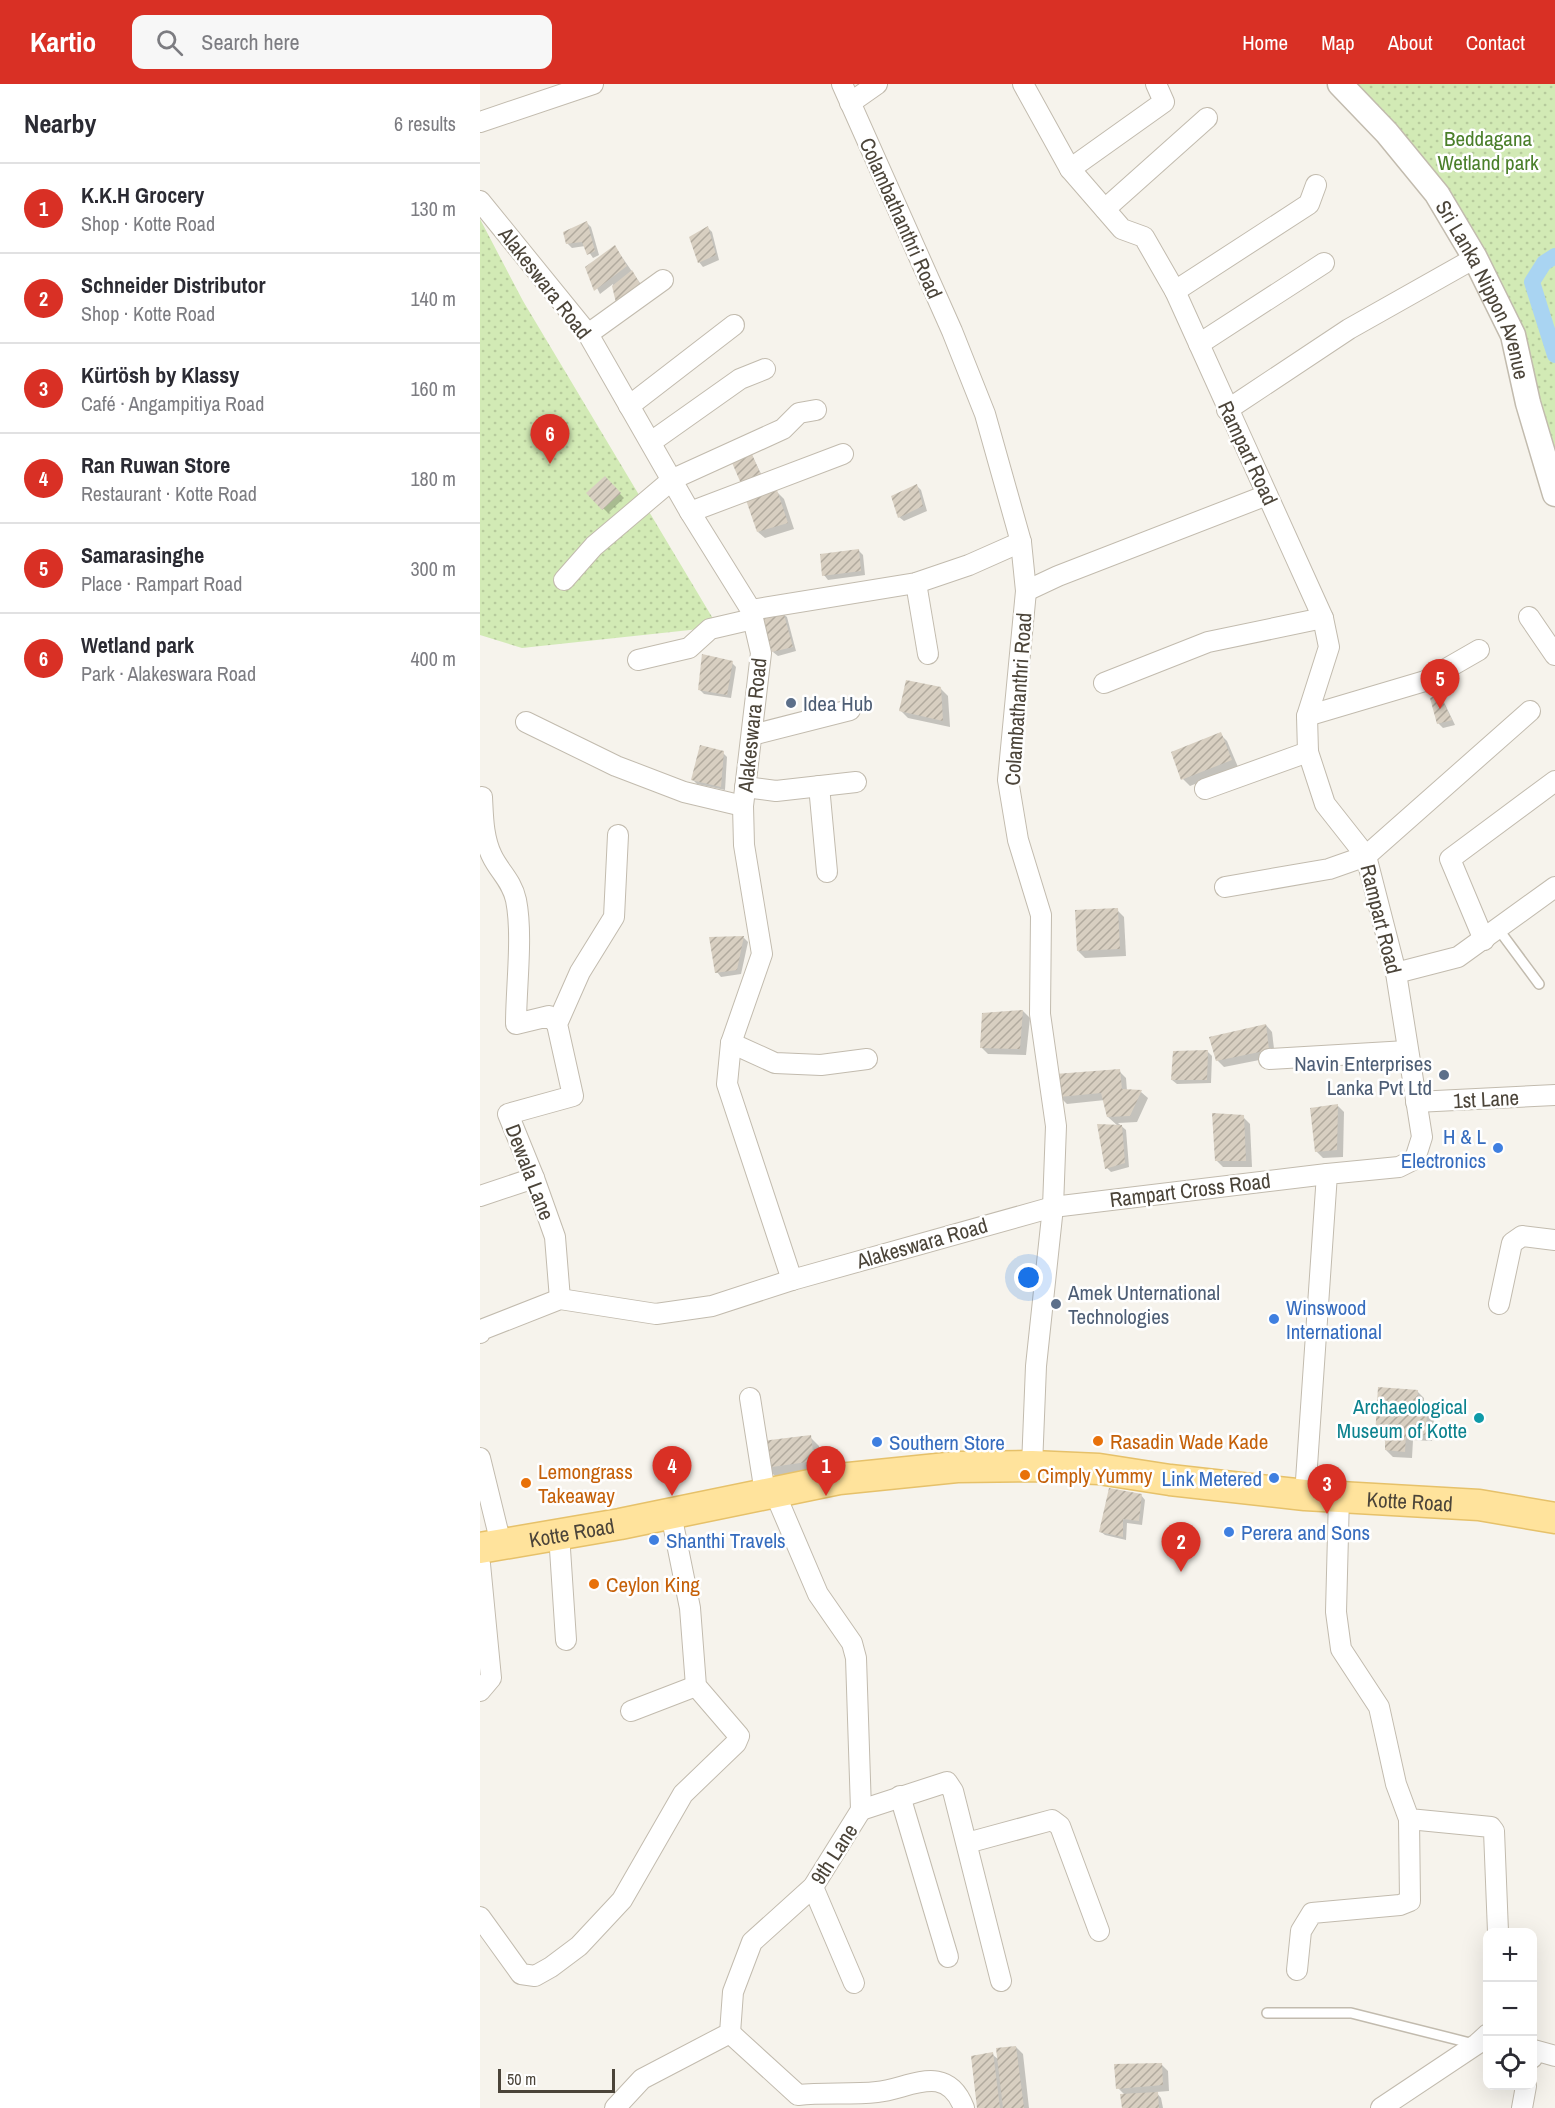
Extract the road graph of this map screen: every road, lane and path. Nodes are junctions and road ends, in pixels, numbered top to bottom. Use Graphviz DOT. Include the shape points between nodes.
graph roads {
  1 [pos="593,84"];
  2 [pos="842,84"];
  3 [pos="877,84"];
  4 [pos="1023,84"];
  5 [pos="1156,84"];
  6 [pos="1340,84"];
  7 [pos="850,103"];
  8 [pos="1207,118"];
  9 [pos="480,122"];
  10 [pos="1070,169"];
  11 [pos="1316,185"];
  12 [pos="480,201"];
  13 [pos="1105,209"];
  14 [pos="1475,258"];
  15 [pos="1324,263"];
  16 [pos="663,280"];
  17 [pos="1174,291"];
  18 [pos="734,325"];
  19 [pos="588,334"];
  20 [pos="1199,344"];
  21 [pos="765,369"];
  22 [pos="629,406"];
  23 [pos="816,410"];
  24 [pos="1227,410"];
  25 [pos="651,442"];
  26 [pos="843,454"];
  27 [pos="673,479"];
  28 [pos="1555,494"];
  29 [pos="1267,495"];
  30 [pos="690,512"];
  31 [pos="1021,542"];
  32 [pos="564,580"];
  33 [pos="916,583"];
  34 [pos="1026,591"];
  35 [pos="752,615"];
  36 [pos="1529,617"];
  37 [pos="1323,618"];
  38 [pos="1479,650"];
  39 [pos="928,654"];
  40 [pos="1555,655"];
  41 [pos="638,660"];
  42 [pos="1104,683"];
  43 [pos="850,710"];
  44 [pos="1530,711"];
  45 [pos="1307,716"];
  46 [pos="526,722"];
  47 [pos="752,735"];
  48 [pos="1308,752"];
  49 [pos="1555,781"];
  50 [pos="856,782"];
  51 [pos="819,786"];
  52 [pos="1205,789"];
  53 [pos="482,797"];
  54 [pos="744,797"];
  55 [pos="618,835"];
  56 [pos="1366,856"];
  57 [pos="827,872"];
  58 [pos="1225,887"];
  59 [pos="1555,887"];
  60 [pos="1492,935"];
  61 [pos="1396,974"];
  62 [pos="1539,984"];
  63 [pos="557,1024"];
  64 [pos="730,1043"];
  65 [pos="1407,1051"];
  66 [pos="867,1059"];
  67 [pos="1269,1059"];
  68 [pos="1555,1095"];
  69 [pos="1416,1102"];
  70 [pos="1328,1174"];
  71 [pos="534,1178"];
  72 [pos="480,1196"];
  73 [pos="1053,1206"];
  74 [pos="1555,1240"];
  75 [pos="792,1280"];
  76 [pos="560,1299"];
  77 [pos="1499,1304"];
  78 [pos="480,1333"];
  79 [pos="750,1398"];
  80 [pos="480,1458"];
  81 [pos="1032,1466"];
  82 [pos="770,1492"];
  83 [pos="1305,1495"];
  84 [pos="1340,1496"];
  85 [pos="671,1514"];
  86 [pos="1555,1518"];
  87 [pos="559,1534"];
  88 [pos="491,1546"];
  89 [pos="480,1564"];
  90 [pos="566,1640"];
  91 [pos="696,1686"];
  92 [pos="480,1691"];
  93 [pos="631,1711"];
  94 [pos="900,1796"];
  95 [pos="861,1810"];
  96 [pos="1409,1819"];
  97 [pos="967,1843"];
  98 [pos="813,1887"];
  99 [pos="480,1917"];
  100 [pos="1498,1928"];
  101 [pos="1100,1931"];
  102 [pos="948,1957"];
  103 [pos="1297,1970"];
  104 [pos="1001,1981"];
  105 [pos="854,1983"];
  106 [pos="1267,2013"];
  107 [pos="730,2033"];
  108 [pos="1482,2039"];
  109 [pos="1537,2053"];
  110 [pos="1555,2056"];
  111 [pos="1525,2090"];
  112 [pos="798,2095"];
  113 [pos="615,2108"];
  114 [pos="815,2108"];
  115 [pos="964,2108"];
  116 [pos="1381,2108"];
  117 [pos="1522,2108"];
  1 -- 9 [label="street"];
  2 -- 7 [label="street"];
  3 -- 7 [label="street"];
  4 -- 10 [label="street, Rampart Road"];
  5 -- 10 [label="street" via="1164,102"];
  6 -- 14 [label="street, Sri Lanka Nippon Avenue" via="1437,194"];
  7 -- 31 [label="street, Colambathanthri Road" via="985,414"];
  8 -- 13 [label="street"];
  10 -- 13 [label="street, Rampart Road"];
  11 -- 17 [label="street" via="1310,204"];
  12 -- 19 [label="street, Alakeswara Road"];
  13 -- 17 [label="street, Rampart Road" via="1122,229 1144,237"];
  14 -- 24 [label="street" via="1349,329"];
  14 -- 28 [label="street, Sri Lanka Nippon Avenue" via="1513,335"];
  15 -- 20 [label="street"];
  16 -- 19 [label="street"];
  17 -- 20 [label="street, Rampart Road"];
  18 -- 22 [label="street"];
  19 -- 22 [label="street, Alakeswara Road"];
  20 -- 24 [label="street, Rampart Road"];
  21 -- 25 [label="street" via="740,379"];
  22 -- 25 [label="street, Alakeswara Road"];
  23 -- 27 [label="street" via="799,413 783,429"];
  24 -- 29 [label="street, Rampart Road"];
  25 -- 27 [label="street, Alakeswara Road"];
  26 -- 30 [label="street"];
  27 -- 30 [label="street, Alakeswara Road"];
  27 -- 32 [label="street" via="594,546"];
  29 -- 34 [label="street"];
  29 -- 37 [label="street, Rampart Road"];
  30 -- 35 [label="street, Alakeswara Road"];
  31 -- 33 [label="street"];
  31 -- 34 [label="street, Colambathanthri Road"];
  33 -- 35 [label="street"];
  33 -- 39 [label="street"];
  34 -- 73 [label="street, Colambathanthri Road" via="1008,780 1018,840 1041,915 1040,1014 1056,1126"];
  35 -- 41 [label="street" via="710,629 689,648"];
  35 -- 47 [label="street, Alakeswara Road" via="761,653"];
  36 -- 40 [label="street"];
  37 -- 42 [label="street" via="1208,642"];
  37 -- 45 [label="street, Rampart Road" via="1329,648"];
  38 -- 45 [label="street" via="1425,681"];
  43 -- 47 [label="street"];
  44 -- 56 [label="street"];
  45 -- 48 [label="street, Rampart Road"];
  46 -- 54 [label="street" via="616,766 684,792"];
  47 -- 54 [label="street, Alakeswara Road"];
  48 -- 52 [label="street"];
  48 -- 56 [label="street, Rampart Road" via="1325,804"];
  49 -- 60 [label="street" via="1450,859"];
  50 -- 51 [label="street"];
  51 -- 54 [label="street"];
  51 -- 57 [label="street"];
  53 -- 63 [label="street" via="487,844 516,899 516,1024 549,1017"];
  54 -- 64 [label="street, Alakeswara Road" via="744,845 762,954"];
  55 -- 63 [label="street" via="614,917 580,972"];
  56 -- 58 [label="street" via="1329,869"];
  56 -- 61 [label="street, Rampart Road"];
  59 -- 60 [label="street"];
  60 -- 61 [label="street" via="1458,957"];
  60 -- 62 [label="lane"];
  61 -- 65 [label="street, Rampart Road"];
  63 -- 71 [label="street, Dewala Lane" via="573,1096 508,1114"];
  64 -- 66 [label="street" via="775,1063 821,1065"];
  64 -- 75 [label="street, Alakeswara Road" via="727,1084"];
  65 -- 67 [label="street"];
  65 -- 69 [label="street, Rampart Road"];
  68 -- 69 [label="street, 1st Lane"];
  69 -- 70 [label="street, Rampart Road" via="1422,1137 1415,1159 1399,1167"];
  70 -- 73 [label="street, Rampart Cross Road"];
  70 -- 83 [label="street"];
  71 -- 72 [label="street"];
  71 -- 76 [label="street, Dewala Lane" via="555,1237"];
  73 -- 75 [label="street, Alakeswara Road"];
  73 -- 81 [label="street, Colambathanthri Road" via="1036,1366"];
  74 -- 77 [label="street" via="1522,1236 1512,1243"];
  75 -- 76 [label="street, Alakeswara Road" via="712,1306 656,1314"];
  76 -- 78 [label="street"];
  79 -- 82 [label="street, 9th Lane"];
  80 -- 88 [label="street"];
  81 -- 82 [label="main road, Kotte Road" via="900,1471"];
  81 -- 83 [label="main road, Kotte Road" via="1099,1469"];
  82 -- 85 [label="main road, Kotte Road"];
  82 -- 95 [label="street, 9th Lane" via="818,1594 852,1643 856,1659"];
  83 -- 84 [label="main road, Kotte Road"];
  84 -- 86 [label="main road, Kotte Road" via="1479,1505"];
  84 -- 96 [label="street" via="1336,1612 1341,1649 1379,1707 1396,1784"];
  85 -- 87 [label="main road, Kotte Road"];
  85 -- 91 [label="street" via="690,1608"];
  87 -- 88 [label="main road, Kotte Road"];
  87 -- 90 [label="street"];
  89 -- 92 [label="street" via="490,1678"];
  91 -- 93 [label="street"];
  91 -- 99 [label="street" via="739,1736 736,1743 683,1794 622,1900 579,1946 535,1976 521,1974"];
  94 -- 95 [label="street"];
  94 -- 97 [label="street" via="947,1782"];
  94 -- 102 [label="street"];
  95 -- 98 [label="street, 9th Lane"];
  96 -- 100 [label="street" via="1491,1827"];
  96 -- 103 [label="street" via="1410,1901 1312,1914 1301,1931"];
  97 -- 101 [label="street" via="1052,1820 1060,1826"];
  97 -- 104 [label="street"];
  98 -- 105 [label="street"];
  98 -- 107 [label="street, 9th Lane" via="752,1942 733,1992"];
  106 -- 108 [label="lane" via="1351,2013"];
  107 -- 112 [label="street"];
  107 -- 113 [label="street" via="642,2079"];
  108 -- 116 [label="street"];
  109 -- 110 [label="street"];
  111 -- 117 [label="street"];
  112 -- 114 [label="street"];
  112 -- 115 [label="street" via="879,2092 920,2080 947,2085"];
}
